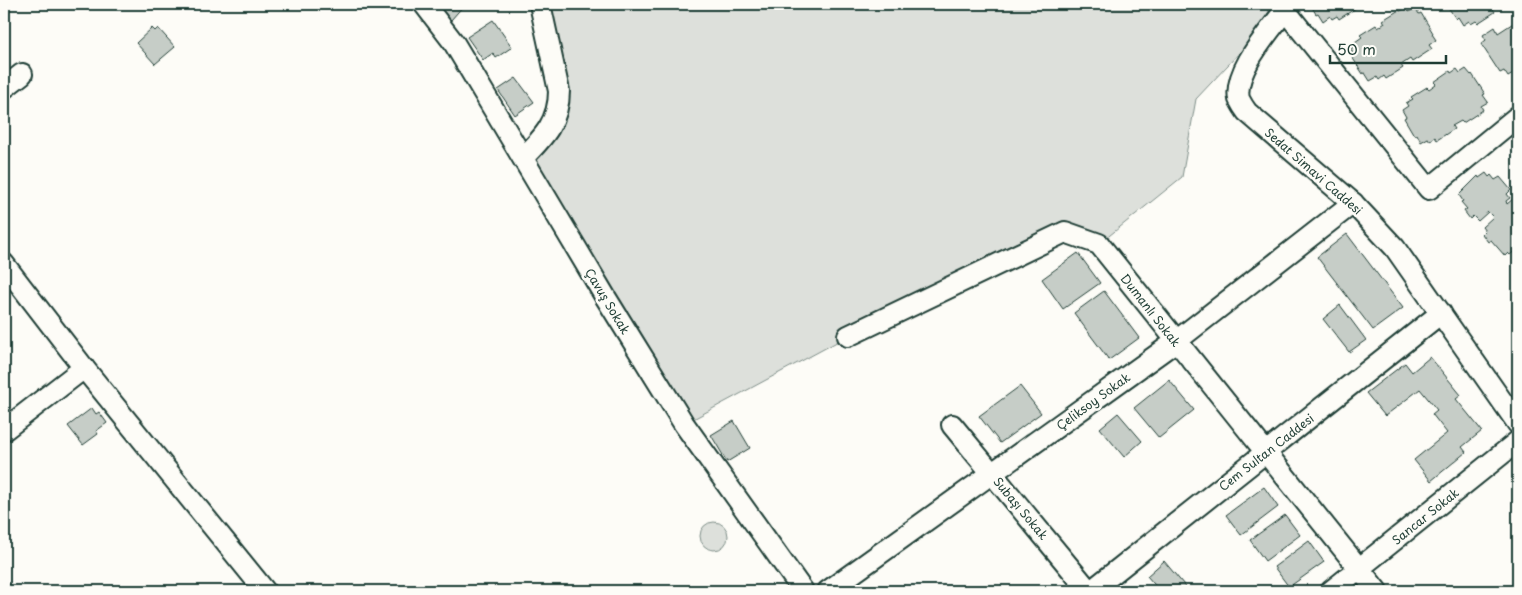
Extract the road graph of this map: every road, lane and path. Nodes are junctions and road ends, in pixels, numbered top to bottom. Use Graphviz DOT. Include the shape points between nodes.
graph roads {
  1 [pos="424,4"];
  2 [pos="540,4"];
  3 [pos="1282,7"];
  4 [pos="22,74"];
  5 [pos="4,88"];
  6 [pos="1518,116"];
  7 [pos="523,158"];
  8 [pos="1353,203"];
  9 [pos="4,264"];
  10 [pos="1441,313"];
  11 [pos="848,336"];
  12 [pos="1175,342"];
  13 [pos="84,368"];
  14 [pos="1518,424"];
  15 [pos="952,425"];
  16 [pos="4,430"];
  17 [pos="1518,441"];
  18 [pos="1266,453"];
  19 [pos="992,474"];
  20 [pos="1360,568"];
  21 [pos="265,591"];
  22 [pos="803,591"];
  23 [pos="828,591"];
  24 [pos="1090,591"];
  25 [pos="1331,591"];
  26 [pos="1377,591"];
  1 -- 7 [label="street, Çavuş Sokak" via="454,43"];
  2 -- 7 [label="street" via="559,102 550,126"];
  3 -- 6 [label="street" via="1429,189"];
  3 -- 8 [label="street, Sedat Simavi Caddesi" via="1249,59 1240,82 1240,101 1247,112"];
  4 -- 5 [label="street"];
  7 -- 22 [label="street, Çavuş Sokak" via="684,424"];
  8 -- 10 [label="street, Sedat Simavi Caddesi" via="1395,248"];
  8 -- 12 [label="street, Çeliksoy Sokak"];
  9 -- 13 [label="street"];
  10 -- 14 [label="street, Sedat Simavi Caddesi"];
  10 -- 18 [label="street, Cem Sultan Caddesi"];
  11 -- 12 [label="street, Dumanlı Sokak" via="1065,232 1099,244"];
  12 -- 18 [label="street, Dumanlı Sokak"];
  12 -- 19 [label="street, Çeliksoy Sokak"];
  13 -- 16 [label="street"];
  13 -- 21 [label="street"];
  15 -- 19 [label="street, Subaşı Sokak"];
  17 -- 20 [label="street, Sancar Sokak"];
  18 -- 20 [label="street, Dumanlı Sokak"];
  18 -- 24 [label="street, Cem Sultan Caddesi"];
  19 -- 23 [label="street, Çeliksoy Sokak"];
  19 -- 24 [label="street, Subaşı Sokak"];
  20 -- 25 [label="street, Sancar Sokak"];
  20 -- 26 [label="street, Dumanlı Sokak"];
}
